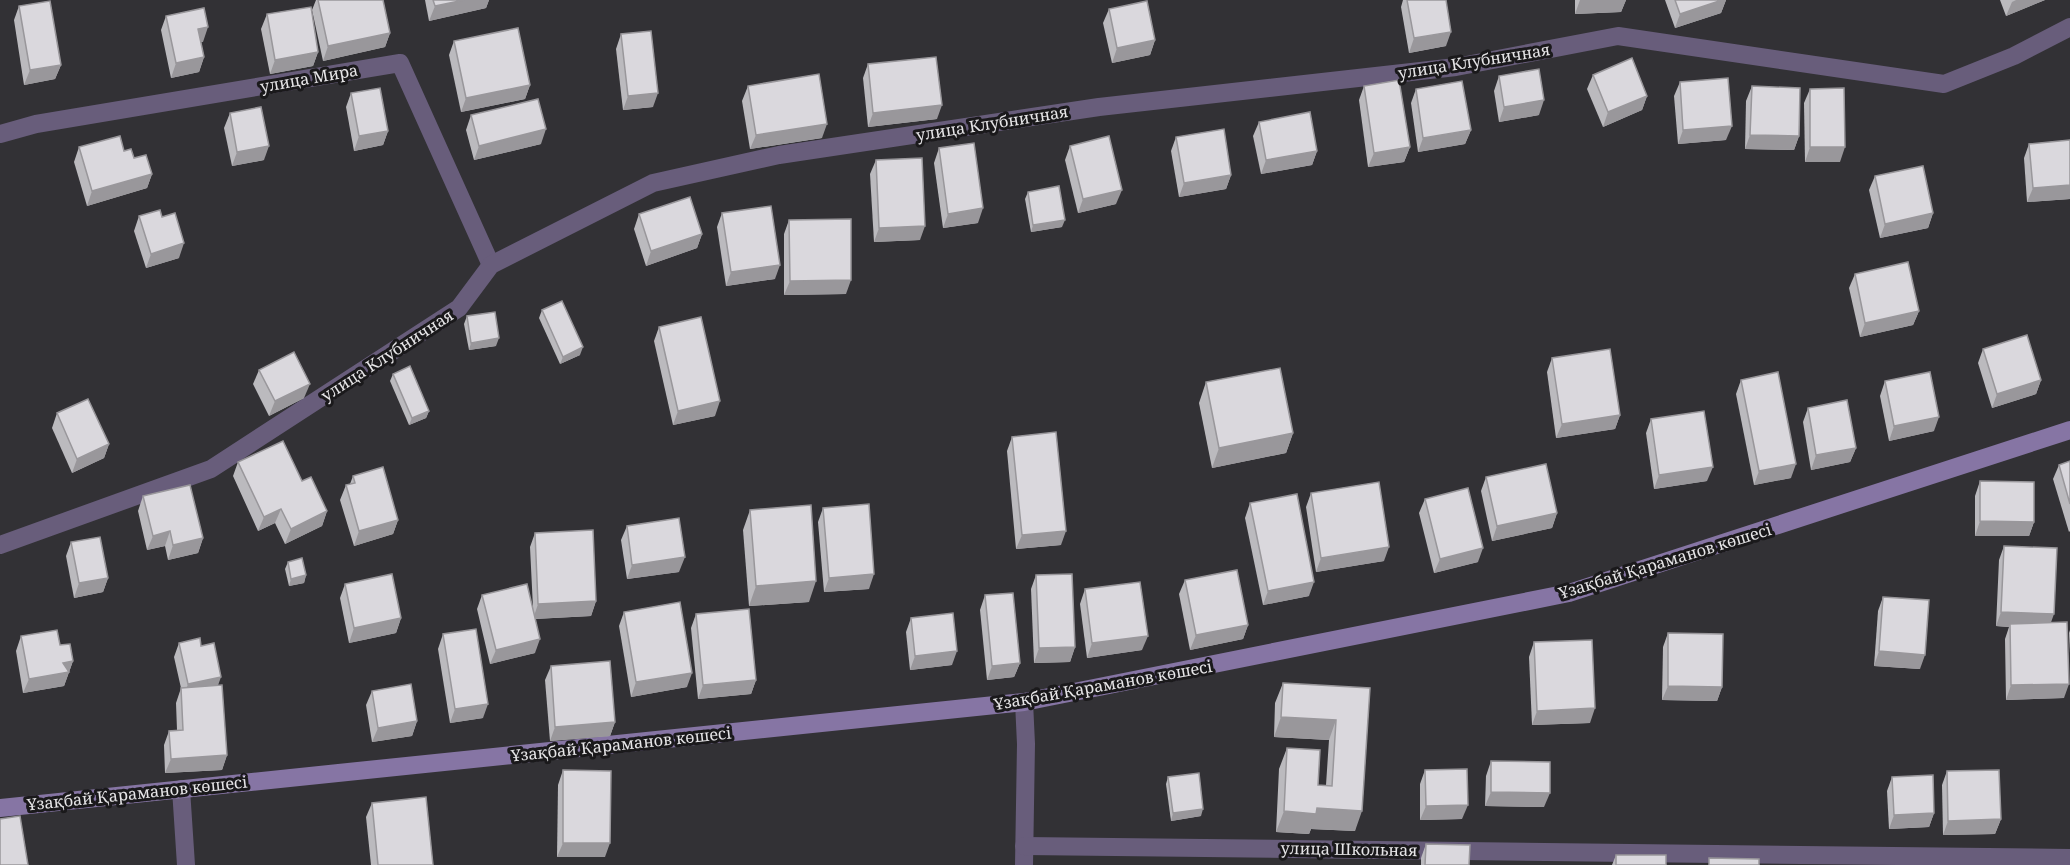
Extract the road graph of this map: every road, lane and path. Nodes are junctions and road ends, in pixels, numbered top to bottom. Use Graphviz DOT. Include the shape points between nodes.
graph roads {
  1 [pos="2070,27"];
  2 [pos="0,134"];
  3 [pos="491,265"];
  4 [pos="2070,430"];
  5 [pos="0,545"];
  6 [pos="1024,702"];
  7 [pos="181,789"];
  8 [pos="0,808"];
  9 [pos="1024,846"];
  10 [pos="2070,858"];
  11 [pos="186,865"];
  12 [pos="1024,865"];
  1 -- 3 [label="street, улица Клубничная" via="2014,56 1944,84 1618,36 1456,67 1016,119 779,155 653,183"];
  2 -- 3 [label="street, улица Мира" via="36,124 400,63"];
  3 -- 5 [label="street, улица Клубничная" via="459,308 211,469"];
  4 -- 6 [label="street, Ұзақбай Қараманов көшесі" via="1569,593"];
  6 -- 7 [label="street, Ұзақбай Қараманов көшесі"];
  6 -- 9 [label="street"];
  7 -- 8 [label="street, Ұзақбай Қараманов көшесі"];
  7 -- 11 [label="street"];
  9 -- 10 [label="street, улица Школьная"];
  9 -- 12 [label="street"];
}
